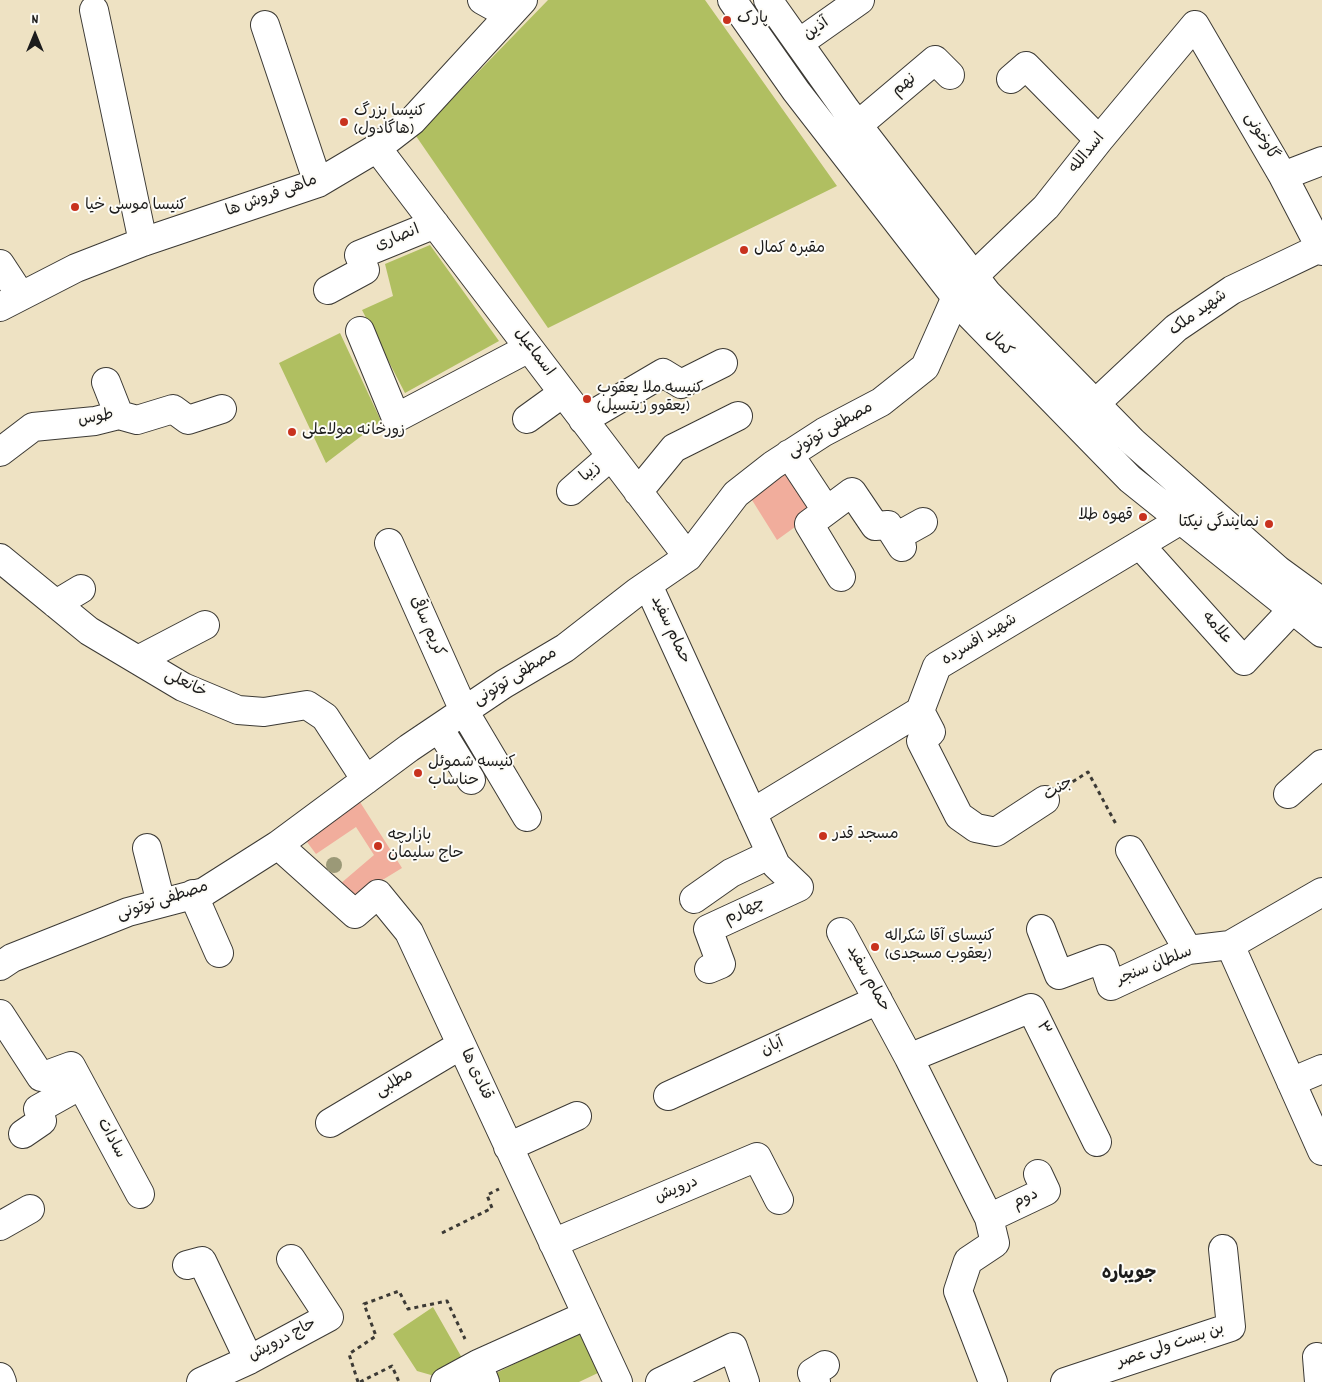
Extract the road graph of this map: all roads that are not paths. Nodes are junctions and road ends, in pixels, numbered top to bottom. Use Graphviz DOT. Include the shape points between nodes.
graph roads {
  1 [pos="482,0"];
  2 [pos="732,0"];
  3 [pos="768,0"];
  4 [pos="860,0"];
  5 [pos="516,8"];
  6 [pos="94,10"];
  7 [pos="265,25"];
  8 [pos="1195,25"];
  9 [pos="799,43"];
  10 [pos="950,75"];
  11 [pos="1011,79"];
  12 [pos="858,126"];
  13 [pos="1098,140"];
  14 [pos="377,148"];
  15 [pos="1322,161"];
  16 [pos="1283,176"];
  17 [pos="318,183"];
  18 [pos="435,224"];
  19 [pos="143,242"];
  20 [pos="1321,249"];
  21 [pos="0,264"];
  22 [pos="974,276"];
  23 [pos="328,290"];
  24 [pos="956,297"];
  25 [pos="10,302"];
  26 [pos="360,331"];
  27 [pos="529,348"];
  28 [pos="723,363"];
  29 [pos="106,382"];
  30 [pos="563,393"];
  31 [pos="1095,404"];
  32 [pos="222,409"];
  33 [pos="119,415"];
  34 [pos="738,416"];
  35 [pos="527,419"];
  36 [pos="583,420"];
  37 [pos="0,452"];
  38 [pos="789,454"];
  39 [pos="611,456"];
  40 [pos="571,491"];
  41 [pos="638,492"];
  42 [pos="826,510"];
  43 [pos="1181,520"];
  44 [pos="922,522"];
  45 [pos="389,543"];
  46 [pos="1140,545"];
  47 [pos="688,557"];
  48 [pos="0,558"];
  49 [pos="841,577"];
  50 [pos="648,585"];
  51 [pos="81,589"];
  52 [pos="1322,602"];
  53 [pos="56,604"];
  54 [pos="1292,610"];
  55 [pos="205,625"];
  56 [pos="1322,633"];
  57 [pos="138,660"];
  58 [pos="464,711"];
  59 [pos="920,711"];
  60 [pos="439,728"];
  61 [pos="1322,764"];
  62 [pos="366,780"];
  63 [pos="471,780"];
  64 [pos="1288,794"];
  65 [pos="1045,800"];
  66 [pos="752,813"];
  67 [pos="527,817"];
  68 [pos="278,845"];
  69 [pos="147,848"];
  70 [pos="1130,850"];
  71 [pos="771,854"];
  72 [pos="799,887"];
  73 [pos="1322,892"];
  74 [pos="193,894"];
  75 [pos="694,899"];
  76 [pos="161,903"];
  77 [pos="1041,929"];
  78 [pos="841,932"];
  79 [pos="1230,945"];
  80 [pos="1188,950"];
  81 [pos="219,952"];
  82 [pos="0,966"];
  83 [pos="709,969"];
  84 [pos="878,1000"];
  85 [pos="0,1014"];
  86 [pos="461,1045"];
  87 [pos="909,1058"];
  88 [pos="1322,1069"];
  89 [pos="1291,1082"];
  90 [pos="81,1085"];
  91 [pos="668,1096"];
  92 [pos="577,1116"];
  93 [pos="330,1122"];
  94 [pos="23,1134"];
  95 [pos="1097,1142"];
  96 [pos="508,1147"];
  97 [pos="1322,1151"];
  98 [pos="1038,1174"];
  99 [pos="140,1194"];
  100 [pos="779,1200"];
  101 [pos="30,1209"];
  102 [pos="989,1218"];
  103 [pos="0,1226"];
  104 [pos="553,1243"];
  105 [pos="1222,1250"];
  106 [pos="291,1259"];
  107 [pos="186,1265"];
  108 [pos="587,1315"];
  109 [pos="248,1360"];
  110 [pos="481,1373"];
  111 [pos="0,1377"];
  112 [pos="614,1381"];
  113 [pos="2,1382"];
  114 [pos="202,1382"];
  115 [pos="445,1382"];
  116 [pos="660,1382"];
  117 [pos="745,1382"];
  118 [pos="993,1382"];
  119 [pos="1065,1382"];
  1 -- 5 [label="street"];
  2 -- 24 [label="street, کمال" via="796,91"];
  3 -- 9 [label="street, کمال"];
  4 -- 9 [label="street, آذین"];
  5 -- 14 [label="street, ماهی فروش ها" via="412,121"];
  6 -- 19 [label="street"];
  7 -- 17 [label="street"];
  8 -- 13 [label="street, اسدالله"];
  8 -- 16 [label="street, گاوخونی"];
  9 -- 12 [label="street, کمال"];
  10 -- 12 [label="street, نهم" via="935,60"];
  11 -- 13 [label="street" via="1026,66"];
  12 -- 22 [label="street, کمال"];
  13 -- 22 [label="street, اسدالله" via="1046,207"];
  14 -- 17 [label="street, ماهی فروش ها"];
  14 -- 18 [label="street, اسماعیل"];
  15 -- 16 [label="street"];
  16 -- 20 [label="street, گاوخونی"];
  17 -- 19 [label="street, ماهی فروش ها"];
  18 -- 23 [label="street, انصاری" via="359,255 365,270"];
  18 -- 27 [label="street, اسماعیل"];
  19 -- 25 [label="street, ماهی فروش ها" via="76,268"];
  20 -- 31 [label="street, شهید ملک" via="1232,290 1176,328"];
  21 -- 25 [label="street"];
  22 -- 31 [label="street, کمال" via="986,293"];
  24 -- 38 [label="street, مصطفی توتونی" via="925,367 882,402"];
  24 -- 43 [label="street, کمال" via="1130,479"];
  26 -- 27 [label="street" via="396,418"];
  27 -- 30 [label="street, اسماعیل"];
  28 -- 36 [label="street" via="681,384 663,373"];
  29 -- 33 [label="street"];
  30 -- 35 [label="street"];
  30 -- 36 [label="street, اسماعیل"];
  31 -- 52 [label="street, کمال" via="1133,442 1263,557"];
  32 -- 33 [label="street, طوس" via="188,420 173,409 137,420"];
  33 -- 37 [label="street, طوس" via="91,432 33,427"];
  34 -- 41 [label="street" via="674,448"];
  36 -- 39 [label="street, اسماعیل"];
  38 -- 42 [label="street"];
  38 -- 47 [label="street, مصطفی توتونی" via="736,494"];
  39 -- 40 [label="street, زیبا"];
  39 -- 41 [label="street, اسماعیل"];
  41 -- 47 [label="street, اسماعیل"];
  42 -- 44 [label="street" via="852,492 875,526 888,526 899,542"];
  42 -- 49 [label="street" via="809,524"];
  43 -- 46 [label="street, شهید افسرده"];
  43 -- 54 [label="street, کمال"];
  45 -- 58 [label="street, کریم ساقی"];
  46 -- 54 [label="street, علامه" via="1244,661"];
  46 -- 59 [label="street, شهید افسرده" via="937,666"];
  47 -- 50 [label="street, مصطفی توتونی"];
  48 -- 53 [label="street, خانعلی"];
  50 -- 58 [label="street, مصطفی توتونی" via="565,648"];
  50 -- 66 [label="street, حمام سفید"];
  51 -- 53 [label="street"];
  53 -- 57 [label="street, خانعلی" via="89,631"];
  54 -- 56 [label="street, کمال"];
  55 -- 57 [label="street"];
  57 -- 62 [label="street, خانعلی" via="183,687 238,710 264,712 308,705 324,718"];
  58 -- 60 [label="street, مصطفی توتونی"];
  58 -- 67 [label="street, کریم ساقی"];
  59 -- 65 [label="street, جنت" via="931,732 921,741 959,816 976,828 996,832"];
  59 -- 66 [label="street"];
  60 -- 62 [label="street, مصطفی توتونی"];
  60 -- 63 [label="street"];
  61 -- 64 [label="street"];
  62 -- 68 [label="street, مصطفی توتونی"];
  66 -- 71 [label="street, حمام سفید"];
  68 -- 74 [label="street, مصطفی توتونی" via="204,892"];
  68 -- 86 [label="street, قنادی ها" via="355,914 378,894 409,932"];
  69 -- 76 [label="street"];
  70 -- 80 [label="street"];
  71 -- 72 [label="street, حمام سفید" via="776,865"];
  71 -- 75 [label="street" via="731,873"];
  72 -- 83 [label="street, چهارم" via="708,929 721,964"];
  73 -- 79 [label="street, سلطان سنجر"];
  74 -- 76 [label="street, مصطفی توتونی"];
  74 -- 81 [label="street"];
  76 -- 82 [label="street, مصطفی توتونی" via="128,912 12,958"];
  77 -- 80 [label="street, سلطان سنجر" via="1059,974 1102,958 1111,986"];
  78 -- 84 [label="street, حمام سفید"];
  79 -- 80 [label="street, سلطان سنجر"];
  79 -- 89 [label="street"];
  84 -- 87 [label="street, حمام سفید"];
  84 -- 91 [label="street, آبان"];
  85 -- 90 [label="street, سادات" via="41,1077 71,1066"];
  86 -- 93 [label="street, مطلبی"];
  86 -- 96 [label="street, قنادی ها"];
  87 -- 95 [label="street, ۳" via="1032,1008"];
  87 -- 102 [label="street, حمام سفید"];
  88 -- 89 [label="street"];
  89 -- 97 [label="street"];
  90 -- 94 [label="street" via="38,1109 42,1121"];
  90 -- 99 [label="street, سادات"];
  92 -- 96 [label="street"];
  96 -- 104 [label="street, قنادی ها"];
  98 -- 102 [label="street, دوم" via="1046,1191"];
  100 -- 104 [label="street, درویش" via="757,1157"];
  101 -- 103 [label="street"];
  102 -- 118 [label="street, حمام سفید" via="995,1243 968,1261 958,1291"];
  104 -- 108 [label="street, قنادی ها"];
  105 -- 119 [label="street, بن بست ولی عصر" via="1231,1327"];
  106 -- 109 [label="street, حاج درویش" via="329,1317"];
  107 -- 109 [label="street" via="202,1261"];
  108 -- 110 [label="street"];
  108 -- 112 [label="street, قنادی ها"];
  109 -- 114 [label="street, حاج درویش"];
  110 -- 115 [label="street"];
  111 -- 113 [label="street"];
  116 -- 117 [label="street" via="733,1347"];
}
